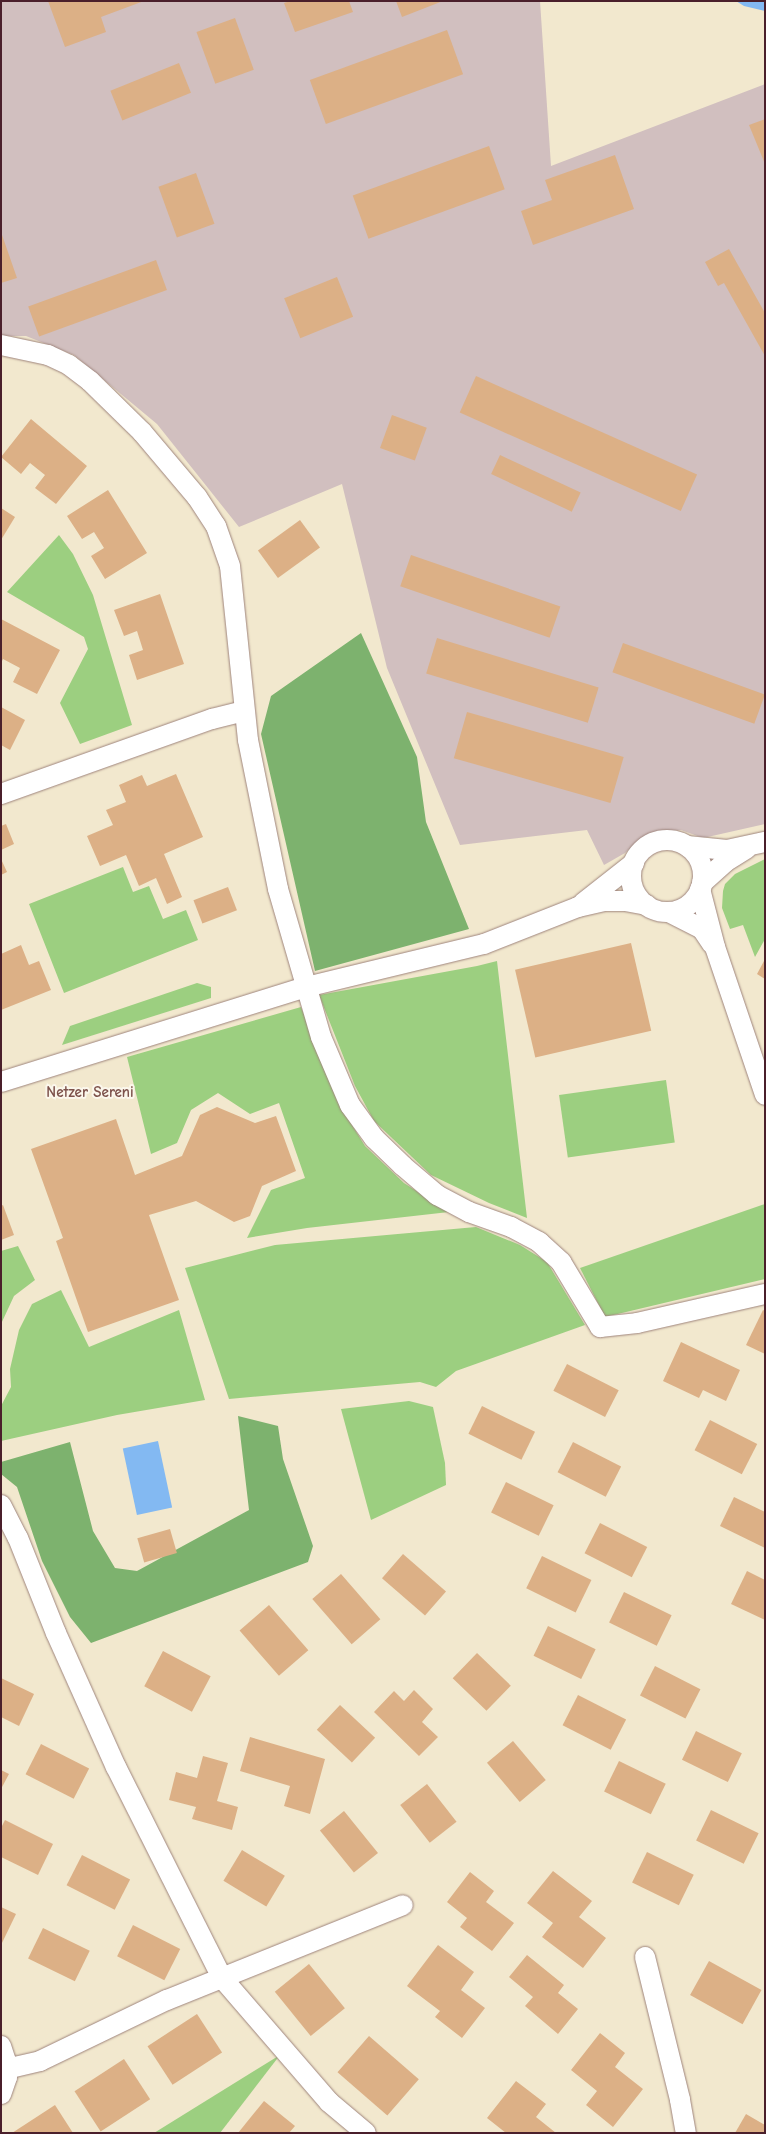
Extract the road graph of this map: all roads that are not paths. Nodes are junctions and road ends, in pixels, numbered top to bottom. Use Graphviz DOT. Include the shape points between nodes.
graph roads {
  1 [pos="1,345"];
  2 [pos="244,712"];
  3 [pos="1,794"];
  4 [pos="757,845"];
  5 [pos="687,846"];
  6 [pos="634,863"];
  7 [pos="701,886"];
  8 [pos="647,905"];
  9 [pos="578,907"];
  10 [pos="669,912"];
  11 [pos="715,947"];
  12 [pos="306,987"];
  13 [pos="1,1082"];
  14 [pos="765,1095"];
  15 [pos="765,1294"];
  16 [pos="1,1505"];
  17 [pos="403,1905"];
  18 [pos="645,1957"];
  19 [pos="222,1978"];
  20 [pos="1,2046"];
  21 [pos="6,2069"];
  22 [pos="1,2094"];
  23 [pos="366,2133"];
  24 [pos="686,2133"];
  1 -- 2 [label="street" via="48,355 69,365 90,381 142,432 197,498 216,526 230,566"];
  2 -- 3 [label="street" via="212,719"];
  2 -- 12 [label="street" via="278,889"];
  4 -- 5 [label="street" via="727,850"];
  4 -- 7 [label="street" via="725,862"];
  5 -- 6 [label="street" via="671,840 659,841 648,845 639,853"];
  5 -- 7 [label="street" via="699,860 703,871"];
  6 -- 8 [label="street" via="631,874 633,886"];
  6 -- 9 [label="street"];
  7 -- 10 [label="street" via="691,903"];
  7 -- 11 [label="street"];
  8 -- 9 [label="street" via="605,901"];
  8 -- 10 [label="street"];
  9 -- 12 [label="street" via="484,944"];
  10 -- 11 [label="street" via="702,929"];
  11 -- 14 [label="street"];
  12 -- 13 [label="street"];
  12 -- 15 [label="street" via="321,1037 350,1105 374,1138 437,1195 469,1212 511,1227 539,1242 562,1262 600,1327 637,1323"];
  16 -- 19 [label="street" via="18,1538 56,1633 116,1767"];
  17 -- 19 [label="street"];
  18 -- 24 [label="street"];
  19 -- 21 [label="street" via="167,2000 40,2061"];
  19 -- 23 [label="street" via="329,2102"];
  20 -- 21 [label="street"];
  21 -- 22 [label="street"];
}
